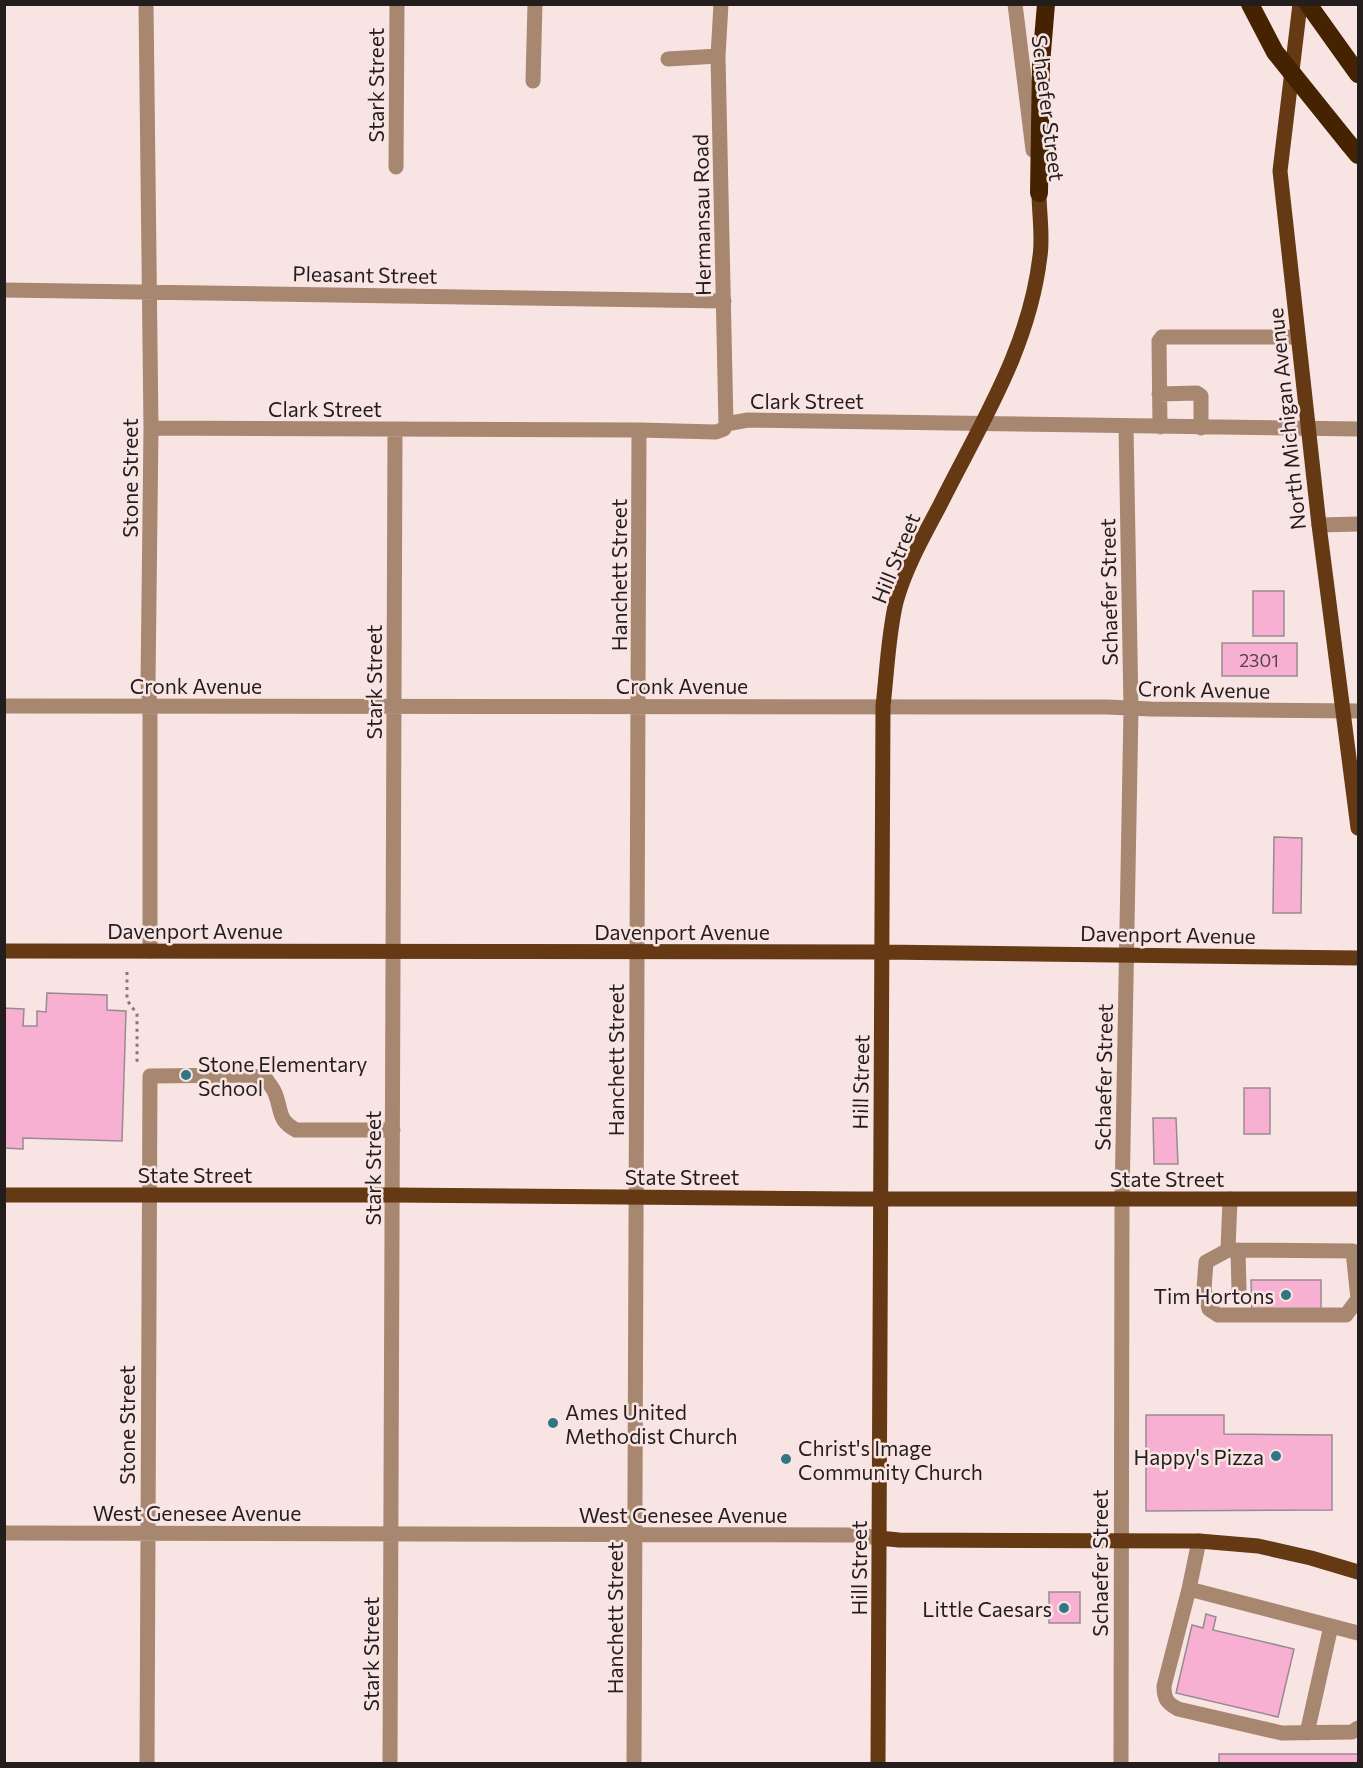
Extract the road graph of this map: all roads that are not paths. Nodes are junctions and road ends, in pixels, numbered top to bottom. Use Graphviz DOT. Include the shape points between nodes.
graph roads {
  1 [pos="146,4"];
  2 [pos="397,4"];
  3 [pos="535,4"];
  4 [pos="721,4"];
  5 [pos="1015,4"];
  6 [pos="1046,4"];
  7 [pos="1250,4"];
  8 [pos="1300,4"];
  9 [pos="1308,4"];
  10 [pos="718,56"];
  11 [pos="668,59"];
  12 [pos="1359,74"];
  13 [pos="533,81"];
  14 [pos="1354,150"];
  15 [pos="396,166"];
  16 [pos="1039,193"];
  17 [pos="4,290"];
  18 [pos="148,291"];
  19 [pos="724,301"];
  20 [pos="1299,337"];
  21 [pos="1159,394"];
  22 [pos="982,422"];
  23 [pos="726,424"];
  24 [pos="1126,427"];
  25 [pos="1160,427"];
  26 [pos="151,428"];
  27 [pos="1201,428"];
  28 [pos="1310,428"];
  29 [pos="1359,429"];
  30 [pos="395,430"];
  31 [pos="639,430"];
  32 [pos="1359,524"];
  33 [pos="1319,525"];
  34 [pos="394,705"];
  35 [pos="4,706"];
  36 [pos="150,706"];
  37 [pos="638,706"];
  38 [pos="883,706"];
  39 [pos="1131,709"];
  40 [pos="1352,711"];
  41 [pos="1359,828"];
  42 [pos="393,950"];
  43 [pos="4,951"];
  44 [pos="150,951"];
  45 [pos="637,952"];
  46 [pos="882,952"];
  47 [pos="1126,954"];
  48 [pos="1359,958"];
  49 [pos="393,1130"];
  50 [pos="4,1195"];
  51 [pos="148,1195"];
  52 [pos="393,1195"];
  53 [pos="636,1197"];
  54 [pos="879,1198"];
  55 [pos="1230,1198"];
  56 [pos="1122,1199"];
  57 [pos="1359,1199"];
  58 [pos="1233,1250"];
  59 [pos="1239,1290"];
  60 [pos="1358,1299"];
  61 [pos="4,1533"];
  62 [pos="147,1533"];
  63 [pos="391,1534"];
  64 [pos="635,1535"];
  65 [pos="879,1538"];
  66 [pos="1120,1539"];
  67 [pos="1199,1541"];
  68 [pos="1359,1564"];
  69 [pos="1358,1572"];
  70 [pos="1189,1590"];
  71 [pos="1331,1626"];
  72 [pos="1359,1633"];
  73 [pos="1359,1728"];
  74 [pos="1306,1733"];
  75 [pos="147,1764"];
  76 [pos="390,1764"];
  77 [pos="634,1764"];
  78 [pos="878,1764"];
  79 [pos="1120,1764"];
  1 -- 18 [label="street, Stone Street"];
  2 -- 15 [label="street, Stark Street"];
  3 -- 13 [label="street"];
  4 -- 10 [label="street, Hermansau Road"];
  5 -- 16 [label="street, Schaefer Street"];
  6 -- 16 [label="highway"];
  7 -- 14 [label="highway, bridge" via="1275,52"];
  8 -- 20 [label="main road, North Michigan Avenue" via="1280,171"];
  9 -- 12 [label="highway"];
  10 -- 11 [label="street"];
  10 -- 19 [label="street, Hermansau Road"];
  16 -- 22 [label="main road, Schaefer Street" via="1041,254 1033,300 1010,368"];
  17 -- 18 [label="street, Pleasant Street"];
  18 -- 19 [label="street, Pleasant Street"];
  18 -- 26 [label="street, Stone Street"];
  19 -- 23 [label="street, Hermansau Road"];
  20 -- 21 [label="street" via="1162,337"];
  20 -- 28 [label="main road, North Michigan Avenue"];
  21 -- 25 [label="street"];
  21 -- 27 [label="street" via="1202,396"];
  22 -- 23 [label="street, Clark Street" via="748,420"];
  22 -- 24 [label="street, Clark Street"];
  22 -- 38 [label="main road, Hill Street" via="913,558 896,602"];
  23 -- 31 [label="street, Clark Street" via="716,432"];
  24 -- 25 [label="street, Clark Street"];
  24 -- 39 [label="street, Schaefer Street"];
  25 -- 27 [label="street, Clark Street"];
  26 -- 30 [label="street, Clark Street"];
  26 -- 36 [label="street, Stone Street"];
  27 -- 28 [label="street, Clark Street"];
  28 -- 29 [label="street, Clark Street"];
  28 -- 33 [label="main road, North Michigan Avenue"];
  30 -- 31 [label="street, Clark Street"];
  30 -- 34 [label="street, Stark Street"];
  31 -- 37 [label="street, Hanchett Street"];
  32 -- 33 [label="street"];
  33 -- 40 [label="main road, North Michigan Avenue"];
  34 -- 36 [label="street, Cronk Avenue"];
  34 -- 37 [label="street, Cronk Avenue"];
  34 -- 42 [label="street, Stark Street"];
  35 -- 36 [label="street, Cronk Avenue"];
  36 -- 44 [label="street, Stone Street"];
  37 -- 38 [label="street, Cronk Avenue"];
  37 -- 45 [label="street, Hanchett Street"];
  38 -- 39 [label="street, Cronk Avenue"];
  38 -- 46 [label="main road, Hill Street"];
  39 -- 40 [label="street, Cronk Avenue"];
  39 -- 47 [label="street, Schaefer Street"];
  40 -- 41 [label="main road, North Michigan Avenue"];
  42 -- 44 [label="main road, Davenport Avenue"];
  42 -- 45 [label="main road, Davenport Avenue"];
  42 -- 49 [label="street, Stark Street"];
  43 -- 44 [label="main road, Davenport Avenue"];
  45 -- 46 [label="main road, Davenport Avenue"];
  45 -- 53 [label="street, Hanchett Street"];
  46 -- 47 [label="main road, Davenport Avenue"];
  46 -- 54 [label="main road, Hill Street"];
  47 -- 48 [label="main road, Davenport Avenue"];
  47 -- 56 [label="street, Schaefer Street"];
  49 -- 51 [label="street, Stone Street" via="296,1130 286,1124 267,1080 250,1075 150,1076"];
  49 -- 52 [label="street, Stark Street"];
  50 -- 51 [label="main road, State Street"];
  51 -- 52 [label="main road, State Street"];
  51 -- 62 [label="street, Stone Street"];
  52 -- 53 [label="main road, State Street"];
  52 -- 63 [label="street, Stark Street"];
  53 -- 54 [label="main road, State Street"];
  53 -- 64 [label="street, Hanchett Street"];
  54 -- 56 [label="main road, State Street"];
  54 -- 65 [label="main road, Hill Street"];
  55 -- 56 [label="main road, State Street"];
  55 -- 57 [label="main road, State Street"];
  55 -- 58 [label="street"];
  56 -- 66 [label="street, Schaefer Street"];
  58 -- 59 [label="street"];
  58 -- 60 [label="street" via="1353,1251"];
  58 -- 60 [label="street" via="1206,1262 1204,1289 1209,1309 1218,1315 1346,1315"];
  61 -- 62 [label="street, West Genesee Avenue"];
  62 -- 63 [label="street, West Genesee Avenue"];
  62 -- 75 [label="street, Stone Street"];
  63 -- 64 [label="street, West Genesee Avenue"];
  63 -- 76 [label="street, Stark Street"];
  64 -- 65 [label="street, West Genesee Avenue"];
  64 -- 77 [label="street, Hanchett Street"];
  65 -- 66 [label="main road, West Genesee Avenue"];
  65 -- 78 [label="main road, Hill Street"];
  66 -- 67 [label="main road, West Genesee Avenue"];
  66 -- 79 [label="street, Schaefer Street"];
  67 -- 69 [label="main road, West Genesee Avenue" via="1258,1546"];
  67 -- 70 [label="street"];
  68 -- 69 [label="street"];
  70 -- 71 [label="street"];
  70 -- 74 [label="street" via="1164,1686 1167,1703 1178,1709 1282,1733"];
  71 -- 72 [label="street"];
  71 -- 74 [label="street"];
  73 -- 74 [label="street" via="1352,1732"];
}
